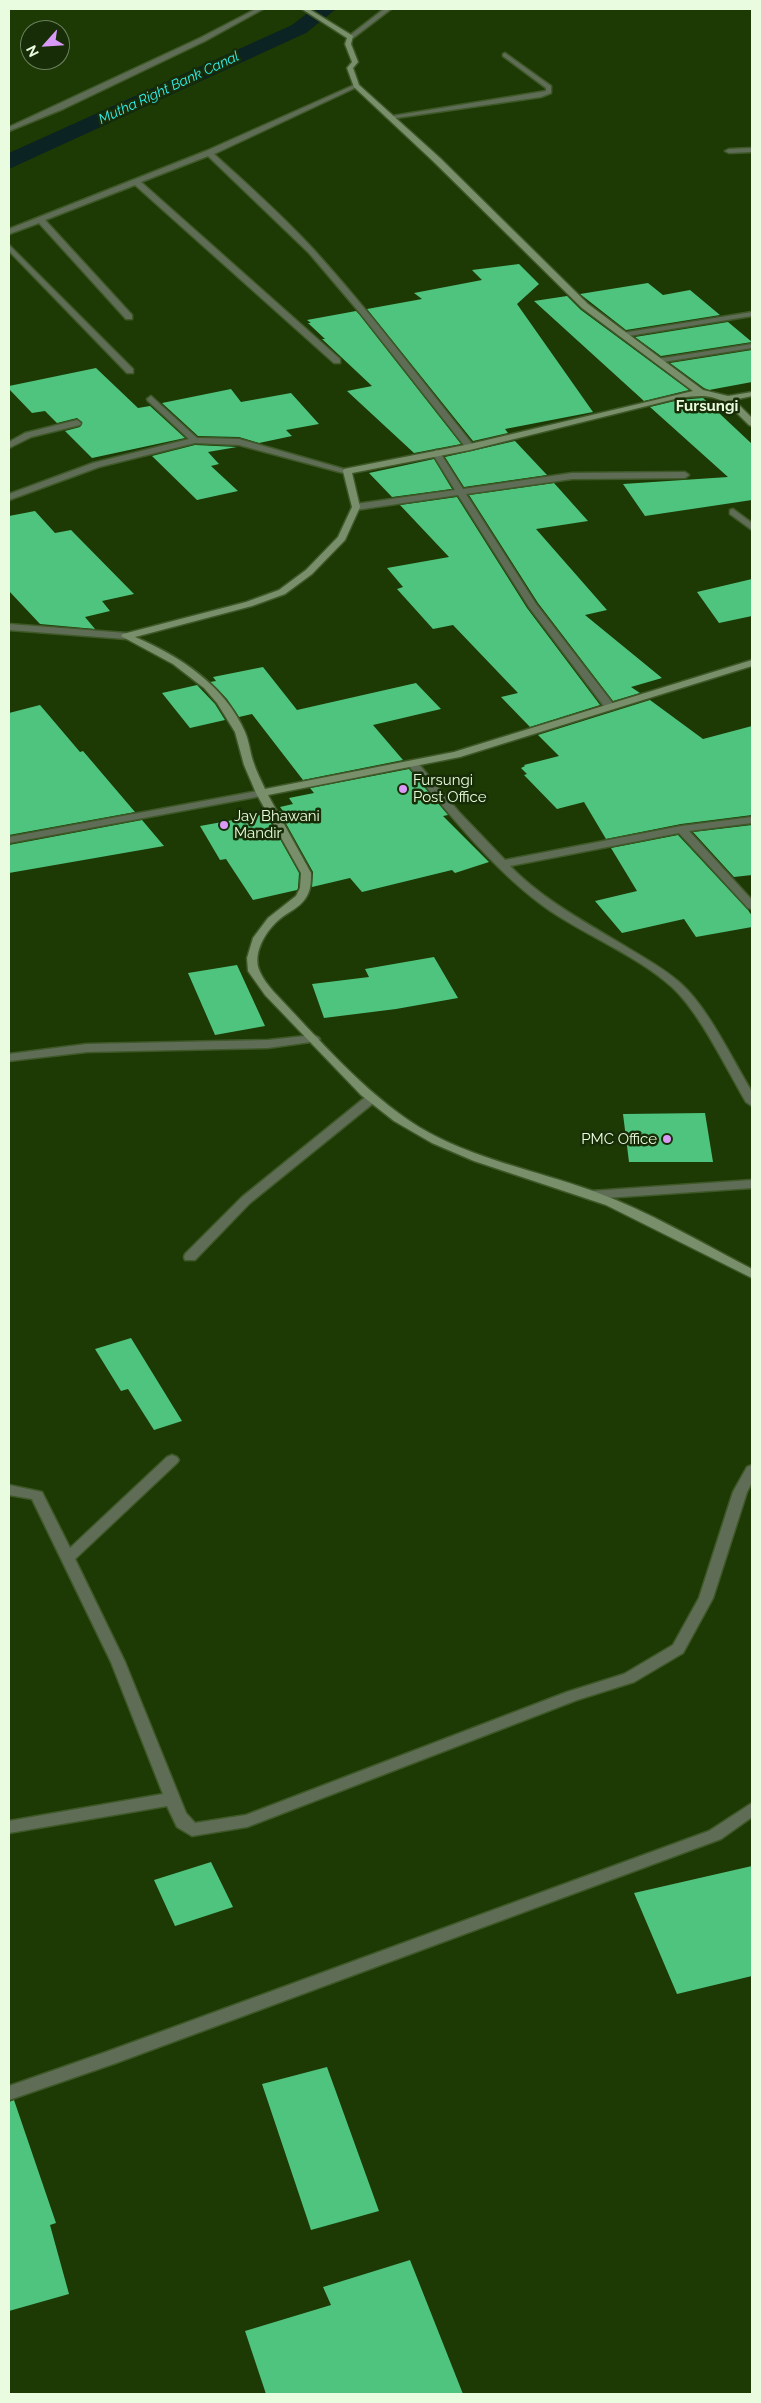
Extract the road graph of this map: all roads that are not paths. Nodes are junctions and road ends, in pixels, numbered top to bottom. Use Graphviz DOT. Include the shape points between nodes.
graph roads {
  1 [pos="260,9"];
  2 [pos="306,9"];
  3 [pos="388,9"];
  4 [pos="351,37"];
  5 [pos="505,54"];
  6 [pos="356,86"];
  7 [pos="389,116"];
  8 [pos="9,129"];
  9 [pos="752,150"];
  10 [pos="729,151"];
  11 [pos="209,153"];
  12 [pos="138,183"];
  13 [pos="42,220"];
  14 [pos="9,232"];
  15 [pos="9,247"];
  16 [pos="752,314"];
  17 [pos="129,317"];
  18 [pos="622,335"];
  19 [pos="752,346"];
  20 [pos="337,361"];
  21 [pos="657,361"];
  22 [pos="130,371"];
  23 [pos="700,392"];
  24 [pos="752,394"];
  25 [pos="151,399"];
  26 [pos="728,399"];
  27 [pos="77,423"];
  28 [pos="752,423"];
  29 [pos="195,440"];
  30 [pos="9,445"];
  31 [pos="470,447"];
  32 [pos="436,453"];
  33 [pos="347,470"];
  34 [pos="685,475"];
  35 [pos="461,492"];
  36 [pos="9,497"];
  37 [pos="356,508"];
  38 [pos="733,512"];
  39 [pos="752,526"];
  40 [pos="9,627"];
  41 [pos="126,636"];
  42 [pos="752,663"];
  43 [pos="610,707"];
  44 [pos="412,764"];
  45 [pos="263,793"];
  46 [pos="752,820"];
  47 [pos="681,829"];
  48 [pos="9,840"];
  49 [pos="502,864"];
  50 [pos="752,906"];
  51 [pos="314,1039"];
  52 [pos="9,1058"];
  53 [pos="372,1098"];
  54 [pos="752,1102"];
  55 [pos="752,1184"];
  56 [pos="591,1195"];
  57 [pos="190,1258"];
  58 [pos="752,1274"];
  59 [pos="172,1460"];
  60 [pos="752,1470"];
  61 [pos="9,1490"];
  62 [pos="68,1558"];
  63 [pos="172,1799"];
  64 [pos="752,1809"];
  65 [pos="9,1826"];
  66 [pos="9,2093"];
  1 -- 8 [label="street" via="45,115"];
  2 -- 4 [label="street"];
  3 -- 4 [label="street"];
  4 -- 6 [label="street" via="348,44 354,62 350,68"];
  5 -- 7 [label="street" via="550,87 549,92"];
  6 -- 7 [label="street"];
  6 -- 11 [label="street"];
  7 -- 18 [label="street" via="585,306"];
  9 -- 10 [label="street"];
  11 -- 12 [label="street"];
  11 -- 31 [label="street" via="290,228 326,267"];
  12 -- 13 [label="street"];
  12 -- 20 [label="street"];
  13 -- 14 [label="street"];
  13 -- 17 [label="street"];
  15 -- 22 [label="street"];
  16 -- 18 [label="street"];
  18 -- 21 [label="street"];
  19 -- 21 [label="street"];
  21 -- 23 [label="street"];
  23 -- 26 [label="street"];
  23 -- 31 [label="street" via="679,394"];
  24 -- 26 [label="street"];
  25 -- 29 [label="street"];
  26 -- 28 [label="street"];
  27 -- 30 [label="street" via="28,435"];
  29 -- 33 [label="street" via="239,442"];
  29 -- 36 [label="street" via="96,465"];
  31 -- 32 [label="street"];
  32 -- 33 [label="street"];
  32 -- 35 [label="street"];
  33 -- 37 [label="street"];
  34 -- 35 [label="street" via="580,475"];
  35 -- 37 [label="street"];
  35 -- 43 [label="street" via="532,605"];
  37 -- 41 [label="street" via="342,538 309,572 282,592 249,604"];
  38 -- 39 [label="street"];
  40 -- 41 [label="street"];
  41 -- 45 [label="street" via="154,647 177,662 215,695 240,731 249,765"];
  42 -- 43 [label="street"];
  43 -- 44 [label="street" via="456,755"];
  44 -- 45 [label="street"];
  44 -- 49 [label="street"];
  45 -- 48 [label="street"];
  45 -- 51 [label="street" via="306,873 306,887 299,901 274,918 262,932 254,948 252,967 263,986"];
  46 -- 47 [label="street"];
  47 -- 49 [label="street"];
  47 -- 50 [label="street"];
  49 -- 54 [label="street" via="553,908 676,985 695,1006"];
  51 -- 52 [label="street" via="268,1044 103,1047"];
  51 -- 53 [label="street" via="344,1074"];
  53 -- 56 [label="street" via="418,1131 475,1156"];
  53 -- 57 [label="street" via="246,1200"];
  55 -- 56 [label="street"];
  56 -- 58 [label="street" via="650,1221"];
  59 -- 62 [label="street"];
  60 -- 63 [label="street" via="740,1492 706,1598 678,1649 629,1678 562,1700 247,1821 192,1830 183,1823"];
  61 -- 62 [label="street" via="37,1495"];
  62 -- 63 [label="street" via="118,1662"];
  63 -- 65 [label="street"];
  64 -- 66 [label="street" via="715,1835"];
}
